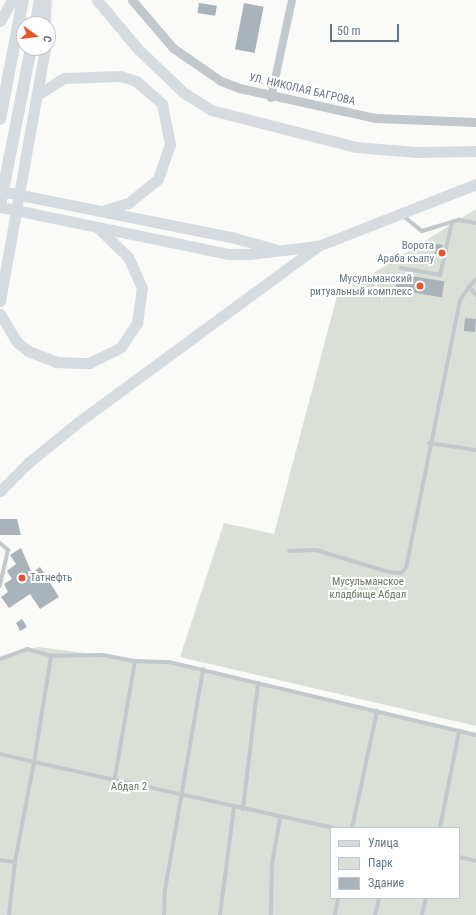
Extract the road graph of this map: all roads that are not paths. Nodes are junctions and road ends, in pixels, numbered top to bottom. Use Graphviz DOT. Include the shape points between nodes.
graph roads {
  1 [pos="1,0"];
  2 [pos="12,0"];
  3 [pos="23,0"];
  4 [pos="40,0"];
  5 [pos="46,0"];
  6 [pos="97,0"];
  7 [pos="132,0"];
  8 [pos="292,0"];
  9 [pos="37,16"];
  10 [pos="45,16"];
  11 [pos="1,17"];
  12 [pos="29,56"];
  13 [pos="44,56"];
  14 [pos="39,94"];
  15 [pos="271,98"];
  16 [pos="0,119"];
  17 [pos="476,122"];
  18 [pos="476,151"];
  19 [pos="476,184"];
  20 [pos="0,191"];
  21 [pos="0,207"];
  22 [pos="101,211"];
  23 [pos="399,213"];
  24 [pos="452,222"];
  25 [pos="476,222"];
  26 [pos="96,227"];
  27 [pos="318,246"];
  28 [pos="274,249"];
  29 [pos="401,268"];
  30 [pos="476,279"];
  31 [pos="469,288"];
  32 [pos="476,295"];
  33 [pos="0,300"];
  34 [pos="0,314"];
  35 [pos="430,443"];
  36 [pos="476,450"];
  37 [pos="0,491"];
  38 [pos="0,543"];
  39 [pos="289,552"];
  40 [pos="0,586"];
  41 [pos="51,656"];
  42 [pos="0,659"];
  43 [pos="135,661"];
  44 [pos="203,669"];
  45 [pos="258,683"];
  46 [pos="376,711"];
  47 [pos="459,731"];
  48 [pos="476,735"];
  49 [pos="0,754"];
  50 [pos="34,762"];
  51 [pos="115,777"];
  52 [pos="180,793"];
  53 [pos="234,807"];
  54 [pos="242,809"];
  55 [pos="280,819"];
  56 [pos="330,827"];
  57 [pos="352,827"];
  58 [pos="440,827"];
  59 [pos="460,858"];
  60 [pos="0,860"];
  61 [pos="476,861"];
  62 [pos="15,862"];
  63 [pos="338,899"];
  64 [pos="379,899"];
  65 [pos="426,899"];
  66 [pos="9,915"];
  67 [pos="164,915"];
  68 [pos="220,915"];
  69 [pos="271,915"];
  70 [pos="335,915"];
  71 [pos="376,915"];
  72 [pos="422,915"];
  1 -- 11 [label="main road"];
  2 -- 11 [label="main road"];
  3 -- 16 [label="main road"];
  4 -- 9 [label="main road"];
  5 -- 10 [label="main road"];
  6 -- 18 [label="main road" via="137,48 184,93 211,110 356,146 416,152"];
  7 -- 15 [label="street, УЛ. НИКОЛАЯ БАГРОВА" via="173,48 221,81"];
  8 -- 15 [label="street"];
  12 -- 21 [label="main road"];
  13 -- 14 [label="main road"];
  14 -- 22 [label="main road" via="64,78 114,75 136,81 162,104 170,144 158,179 128,203"];
  14 -- 33 [label="main road"];
  15 -- 17 [label="street, УЛ. НИКОЛАЯ БАГРОВА" via="376,118"];
  19 -- 23 [label="main road"];
  20 -- 22 [label="main road"];
  21 -- 26 [label="main road"];
  22 -- 28 [label="main road"];
  23 -- 24 [label="lane" via="422,231"];
  23 -- 27 [label="main road"];
  24 -- 25 [label="lane"];
  24 -- 29 [label="lane" via="440,275"];
  26 -- 28 [label="main road" via="229,254"];
  26 -- 34 [label="main road" via="128,257 142,288 137,323 120,348 89,363 56,362 28,351 17,342"];
  27 -- 28 [label="main road"];
  27 -- 37 [label="main road" via="77,423 28,463"];
  30 -- 31 [label="lane"];
  31 -- 32 [label="lane"];
  31 -- 35 [label="lane" via="460,300"];
  35 -- 36 [label="lane"];
  35 -- 39 [label="lane" via="406,568 401,573 365,567 316,550"];
  38 -- 40 [label="lane" via="8,550"];
  41 -- 42 [label="lane" via="27,649"];
  41 -- 43 [label="lane" via="103,655"];
  41 -- 50 [label="lane"];
  43 -- 44 [label="lane" via="169,662"];
  43 -- 51 [label="lane"];
  44 -- 45 [label="lane"];
  44 -- 52 [label="lane"];
  45 -- 46 [label="lane"];
  45 -- 54 [label="lane"];
  46 -- 47 [label="lane"];
  46 -- 57 [label="lane"];
  47 -- 48 [label="lane"];
  47 -- 58 [label="lane"];
  49 -- 50 [label="lane"];
  50 -- 51 [label="lane"];
  50 -- 62 [label="lane"];
  51 -- 52 [label="lane"];
  52 -- 53 [label="lane"];
  52 -- 67 [label="lane"];
  53 -- 54 [label="lane"];
  53 -- 68 [label="lane"];
  54 -- 55 [label="lane"];
  55 -- 56 [label="lane"];
  55 -- 69 [label="lane" via="272,863"];
  59 -- 61 [label="lane"];
  60 -- 62 [label="lane"];
  62 -- 66 [label="lane"];
  63 -- 70 [label="lane"];
  64 -- 71 [label="lane"];
  65 -- 72 [label="lane"];
}
